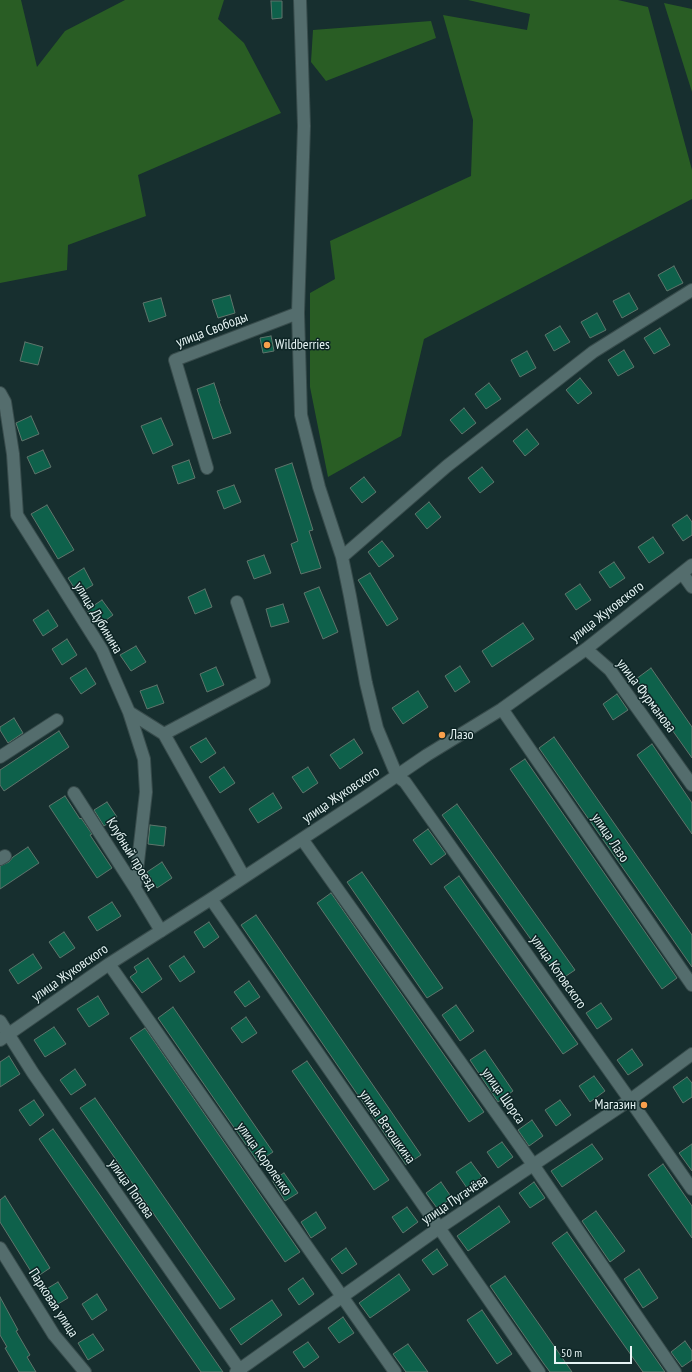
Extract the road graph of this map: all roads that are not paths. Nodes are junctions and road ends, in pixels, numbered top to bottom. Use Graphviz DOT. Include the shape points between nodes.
graph roads {
  1 [pos="300,0"];
  2 [pos="692,290"];
  3 [pos="298,314"];
  4 [pos="0,393"];
  5 [pos="207,468"];
  6 [pos="342,557"];
  7 [pos="692,565"];
  8 [pos="682,573"];
  9 [pos="692,587"];
  10 [pos="237,602"];
  11 [pos="586,649"];
  12 [pos="502,709"];
  13 [pos="129,712"];
  14 [pos="57,720"];
  15 [pos="164,734"];
  16 [pos="0,757"];
  17 [pos="396,776"];
  18 [pos="692,785"];
  19 [pos="74,793"];
  20 [pos="302,839"];
  21 [pos="244,877"];
  22 [pos="135,888"];
  23 [pos="210,899"];
  24 [pos="160,931"];
  25 [pos="109,964"];
  26 [pos="692,985"];
  27 [pos="0,1021"];
  28 [pos="4,1038"];
  29 [pos="692,1054"];
  30 [pos="630,1100"];
  31 [pos="534,1166"];
  32 [pos="692,1189"];
  33 [pos="439,1228"];
  34 [pos="0,1248"];
  35 [pos="342,1297"];
  36 [pos="239,1371"];
  37 [pos="84,1372"];
  38 [pos="395,1372"];
  39 [pos="539,1372"];
  40 [pos="675,1372"];
  1 -- 3 [label="street" via="304,126"];
  2 -- 6 [label="street" via="593,352 447,466"];
  3 -- 5 [label="street, улица Свободы" via="175,360"];
  3 -- 6 [label="street" via="301,415 318,486"];
  4 -- 13 [label="street, улица Дубинина" via="5,402 13,454 16,515 102,650"];
  6 -- 17 [label="street" via="377,728"];
  7 -- 8 [label="street, улица Жуковского"];
  8 -- 9 [label="street"];
  8 -- 11 [label="street, улица Жуковского"];
  10 -- 15 [label="street" via="264,681"];
  11 -- 12 [label="street, улица Жуковского"];
  11 -- 18 [label="street, улица Фурманова" via="610,670"];
  12 -- 17 [label="street, улица Жуковского"];
  12 -- 26 [label="street, улица Лазо"];
  13 -- 15 [label="street"];
  13 -- 22 [label="street, улица Дубинина" via="144,759 146,792"];
  14 -- 16 [label="street"];
  15 -- 21 [label="street"];
  17 -- 20 [label="street, улица Жуковского"];
  17 -- 30 [label="street, улица Котовского" via="405,782"];
  19 -- 22 [label="street, Клубный проезд"];
  20 -- 21 [label="street, улица Жуковского"];
  20 -- 31 [label="street, улица Щорса"];
  21 -- 23 [label="street, улица Жуковского"];
  22 -- 24 [label="street, Клубный проезд"];
  23 -- 24 [label="street, улица Жуковского"];
  23 -- 33 [label="street, улица Ветошкина"];
  24 -- 25 [label="street, улица Жуковского"];
  25 -- 28 [label="street, улица Жуковского"];
  25 -- 35 [label="street, улица Короленко"];
  27 -- 28 [label="street, улица Попова"];
  28 -- 36 [label="street, улица Попова" via="33,1074"];
  29 -- 30 [label="street, улица Пугачёва"];
  30 -- 31 [label="street, улица Пугачёва"];
  30 -- 32 [label="street, улица Котовского"];
  31 -- 33 [label="street, улица Пугачёва"];
  31 -- 40 [label="street, улица Щорса"];
  33 -- 35 [label="street, улица Пугачёва"];
  33 -- 39 [label="street, улица Ветошкина"];
  34 -- 37 [label="street, Парковая улица" via="54,1335"];
  35 -- 36 [label="street, улица Пугачёва"];
  35 -- 38 [label="street, улица Короленко"];
}
